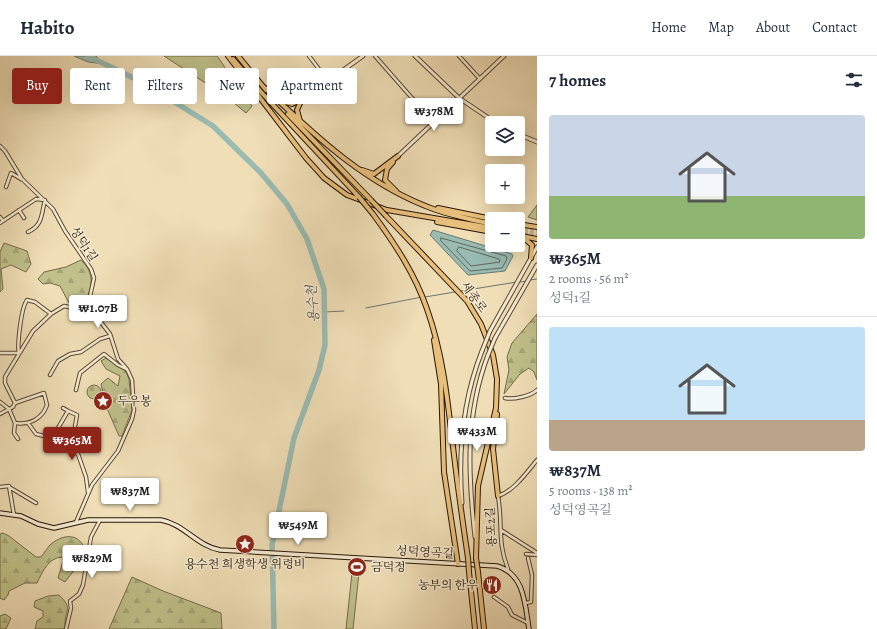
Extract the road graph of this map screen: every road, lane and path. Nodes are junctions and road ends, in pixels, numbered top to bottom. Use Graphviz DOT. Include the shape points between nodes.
graph roads {
  1 [pos="228,56"];
  2 [pos="231,56"];
  3 [pos="238,56"];
  4 [pos="309,56"];
  5 [pos="363,56"];
  6 [pos="375,56"];
  7 [pos="415,56"];
  8 [pos="459,56"];
  9 [pos="504,56"];
  10 [pos="318,68"];
  11 [pos="346,68"];
  12 [pos="480,79"];
  13 [pos="265,88"];
  14 [pos="459,98"];
  15 [pos="282,104"];
  16 [pos="300,104"];
  17 [pos="486,116"];
  18 [pos="436,120"];
  19 [pos="300,121"];
  20 [pos="525,137"];
  21 [pos="537,142"];
  22 [pos="0,146"];
  23 [pos="398,156"];
  24 [pos="351,164"];
  25 [pos="22,179"];
  26 [pos="6,187"];
  27 [pos="402,196"];
  28 [pos="45,200"];
  29 [pos="419,203"];
  30 [pos="19,210"];
  31 [pos="414,216"];
  32 [pos="0,217"];
  33 [pos="485,217"];
  34 [pos="24,218"];
  35 [pos="1,222"];
  36 [pos="485,223"];
  37 [pos="525,225"];
  38 [pos="485,227"];
  39 [pos="537,227"];
  40 [pos="485,231"];
  41 [pos="28,232"];
  42 [pos="525,237"];
  43 [pos="525,239"];
  44 [pos="537,239"];
  45 [pos="537,247"];
  46 [pos="530,258"];
  47 [pos="537,265"];
  48 [pos="89,301"];
  49 [pos="81,309"];
  50 [pos="93,312"];
  51 [pos="51,314"];
  52 [pos="430,318"];
  53 [pos="110,336"];
  54 [pos="0,353"];
  55 [pos="19,354"];
  56 [pos="127,369"];
  57 [pos="50,375"];
  58 [pos="76,390"];
  59 [pos="537,390"];
  60 [pos="497,391"];
  61 [pos="505,398"];
  62 [pos="0,402"];
  63 [pos="15,402"];
  64 [pos="63,408"];
  65 [pos="9,409"];
  66 [pos="68,411"];
  67 [pos="0,414"];
  68 [pos="15,423"];
  69 [pos="28,423"];
  70 [pos="75,426"];
  71 [pos="18,439"];
  72 [pos="51,440"];
  73 [pos="537,460"];
  74 [pos="9,486"];
  75 [pos="0,487"];
  76 [pos="88,493"];
  77 [pos="498,496"];
  78 [pos="36,503"];
  79 [pos="0,513"];
  80 [pos="14,514"];
  81 [pos="100,520"];
  82 [pos="76,522"];
  83 [pos="501,530"];
  84 [pos="465,537"];
  85 [pos="476,549"];
  86 [pos="526,554"];
  87 [pos="537,554"];
  88 [pos="528,558"];
  89 [pos="458,564"];
  90 [pos="508,569"];
  91 [pos="494,598"];
  92 [pos="525,603"];
  93 [pos="528,623"];
  94 [pos="66,629"];
  95 [pos="475,629"];
  96 [pos="484,629"];
  97 [pos="529,629"];
  1 -- 31 [label="highway" via="324,178 359,201"];
  2 -- 52 [label="highway, bridge" via="265,97 373,214 404,258"];
  3 -- 13 [label="highway, 세종로"];
  4 -- 10 [label="street"];
  5 -- 11 [label="street"];
  6 -- 18 [label="street" via="411,97"];
  7 -- 14 [label="street"];
  8 -- 12 [label="street"];
  9 -- 12 [label="street"];
  12 -- 14 [label="street"];
  13 -- 60 [label="highway, 세종로, bridge" via="467,301 481,324 493,355"];
  14 -- 17 [label="street"];
  14 -- 18 [label="street"];
  15 -- 19 [label="highway"];
  16 -- 19 [label="highway" via="297,110"];
  18 -- 23 [label="street"];
  19 -- 24 [label="highway"];
  20 -- 21 [label="street"];
  22 -- 25 [label="street, 성덕1길"];
  23 -- 24 [label="highway" via="374,174"];
  23 -- 27 [label="highway" via="387,170 385,180"];
  24 -- 27 [label="highway"];
  25 -- 26 [label="street" via="11,173"];
  25 -- 28 [label="street, 성덕1길"];
  27 -- 29 [label="highway"];
  28 -- 30 [label="street" via="36,199"];
  28 -- 41 [label="street" via="40,223"];
  28 -- 48 [label="street, 성덕1길" via="91,269 94,278"];
  29 -- 33 [label="highway"];
  29 -- 36 [label="highway" via="458,217"];
  30 -- 34 [label="street"];
  30 -- 35 [label="street"];
  31 -- 38 [label="highway"];
  31 -- 40 [label="highway"];
  32 -- 35 [label="street"];
  37 -- 39 [label="highway"];
  42 -- 44 [label="highway"];
  43 -- 46 [label="highway" via="532,245"];
  45 -- 46 [label="street"];
  46 -- 84 [label="street, bridge" via="490,331 468,395 462,441"];
  47 -- 85 [label="street, bridge" via="495,338 476,397 469,442"];
  48 -- 49 [label="street"];
  48 -- 50 [label="street"];
  49 -- 50 [label="street"];
  49 -- 51 [label="street" via="64,306"];
  50 -- 53 [label="street"];
  51 -- 55 [label="street" via="33,331"];
  51 -- 55 [label="street" via="35,302 25,302"];
  52 -- 84 [label="highway" via="447,388"];
  52 -- 89 [label="highway" via="439,368 444,472"];
  53 -- 56 [label="street" via="118,359"];
  53 -- 57 [label="street" via="58,361"];
  54 -- 55 [label="street"];
  55 -- 63 [label="street" via="5,377 5,383"];
  56 -- 58 [label="street" via="104,354 80,373"];
  56 -- 76 [label="street" via="133,387 132,419 118,451"];
  59 -- 61 [label="street" via="510,400"];
  60 -- 77 [label="highway" via="498,408 493,449"];
  60 -- 85 [label="highway, 세종로" via="494,417 478,486"];
  62 -- 65 [label="street"];
  63 -- 65 [label="street"];
  63 -- 69 [label="street" via="44,393 47,405 40,418"];
  64 -- 66 [label="street"];
  65 -- 67 [label="street"];
  65 -- 68 [label="street"];
  66 -- 70 [label="street" via="77,415"];
  66 -- 72 [label="street"];
  68 -- 69 [label="street"];
  68 -- 71 [label="street" via="14,433"];
  69 -- 72 [label="street" via="36,434"];
  72 -- 76 [label="street" via="78,454 86,477"];
  73 -- 77 [label="street, 용포2길" via="504,494"];
  74 -- 75 [label="street"];
  74 -- 78 [label="street"];
  74 -- 80 [label="street"];
  76 -- 82 [label="street"];
  77 -- 83 [label="street, 용포2길"];
  79 -- 80 [label="main road"];
  80 -- 82 [label="main road" via="54,528"];
  81 -- 82 [label="main road"];
  81 -- 89 [label="main road, 성덕영곡길" via="168,522 211,548"];
  81 -- 94 [label="street" via="91,537 83,585 79,594 70,601"];
  83 -- 87 [label="street"];
  83 -- 90 [label="street, 용포2길" via="501,548"];
  84 -- 95 [label="highway, bridge"];
  85 -- 96 [label="highway, 세종로, bridge"];
  86 -- 87 [label="street"];
  88 -- 92 [label="street" via="532,575 531,602"];
  89 -- 90 [label="main road, 성덕영곡길"];
  90 -- 92 [label="main road, 용포2길" via="515,577"];
  91 -- 93 [label="street" via="508,607 512,615"];
  92 -- 93 [label="main road, 용포2길"];
  93 -- 97 [label="main road, 용포2길"];
}
